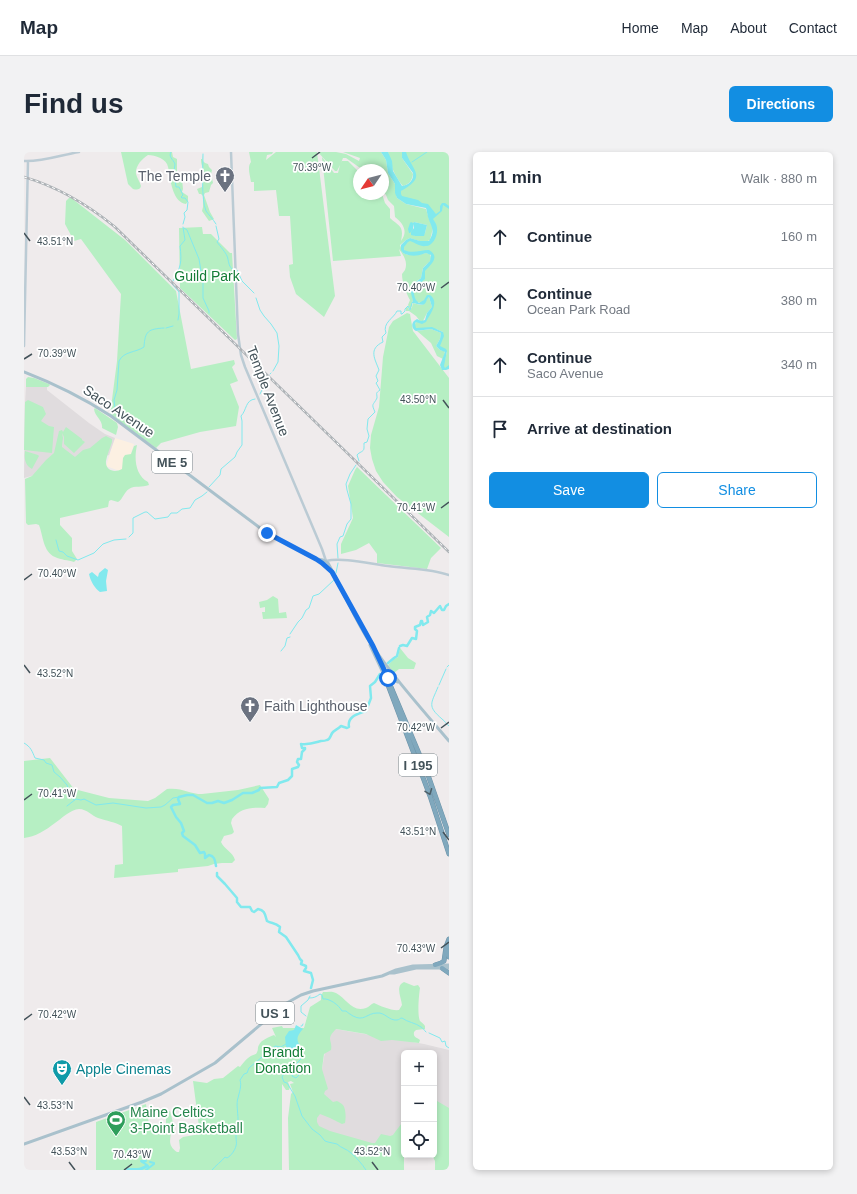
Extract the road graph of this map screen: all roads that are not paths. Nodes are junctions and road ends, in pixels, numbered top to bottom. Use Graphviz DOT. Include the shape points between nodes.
graph roads {
  1 [pos="79,152"];
  2 [pos="231,152"];
  3 [pos="24,161"];
  4 [pos="28,161"];
  5 [pos="25,277"];
  6 [pos="24,346"];
  7 [pos="24,372"];
  8 [pos="324,561"];
  9 [pos="449,575"];
  10 [pos="369,640"];
  11 [pos="373,646"];
  12 [pos="389,678"];
  13 [pos="449,741"];
  14 [pos="449,835"];
  15 [pos="449,854"];
  16 [pos="449,940"];
  17 [pos="449,946"];
  18 [pos="449,956"];
  19 [pos="435,965"];
  20 [pos="449,967"];
  21 [pos="442,968"];
  22 [pos="391,973"];
  23 [pos="449,973"];
  24 [pos="24,1144"];
  1 -- 4 [label="street"];
  2 -- 8 [label="street, Temple Avenue" via="241,355 324,555"];
  3 -- 4 [label="street"];
  4 -- 5 [label="street"];
  5 -- 6 [label="street"];
  7 -- 8 [label="main road, Saco Avenue / ME 5" via="79,397 111,416 264,531 315,559"];
  8 -- 9 [label="street" via="348,561"];
  8 -- 10 [label="main road, Saco Avenue / ME 5"];
  10 -- 11 [label="main road, ME 5"];
  10 -- 12 [label="main road, ME 5"];
  11 -- 12 [label="main road"];
  11 -- 12 [label="main road, ME 5"];
  12 -- 13 [label="main road, ME 5" via="400,683"];
  12 -- 14 [label="highway, I 195"];
  12 -- 15 [label="highway, I 195, one-way"];
  16 -- 19 [label="highway" via="444,960"];
  17 -- 18 [label="highway"];
  19 -- 20 [label="main road, US 1"];
  19 -- 22 [label="main road, US 1" via="413,966"];
  20 -- 21 [label="main road, US 1"];
  21 -- 22 [label="main road, US 1" via="416,968"];
  21 -- 23 [label="highway"];
  22 -- 24 [label="main road, US 1" via="292,999 219,1059 156,1096"];
}
